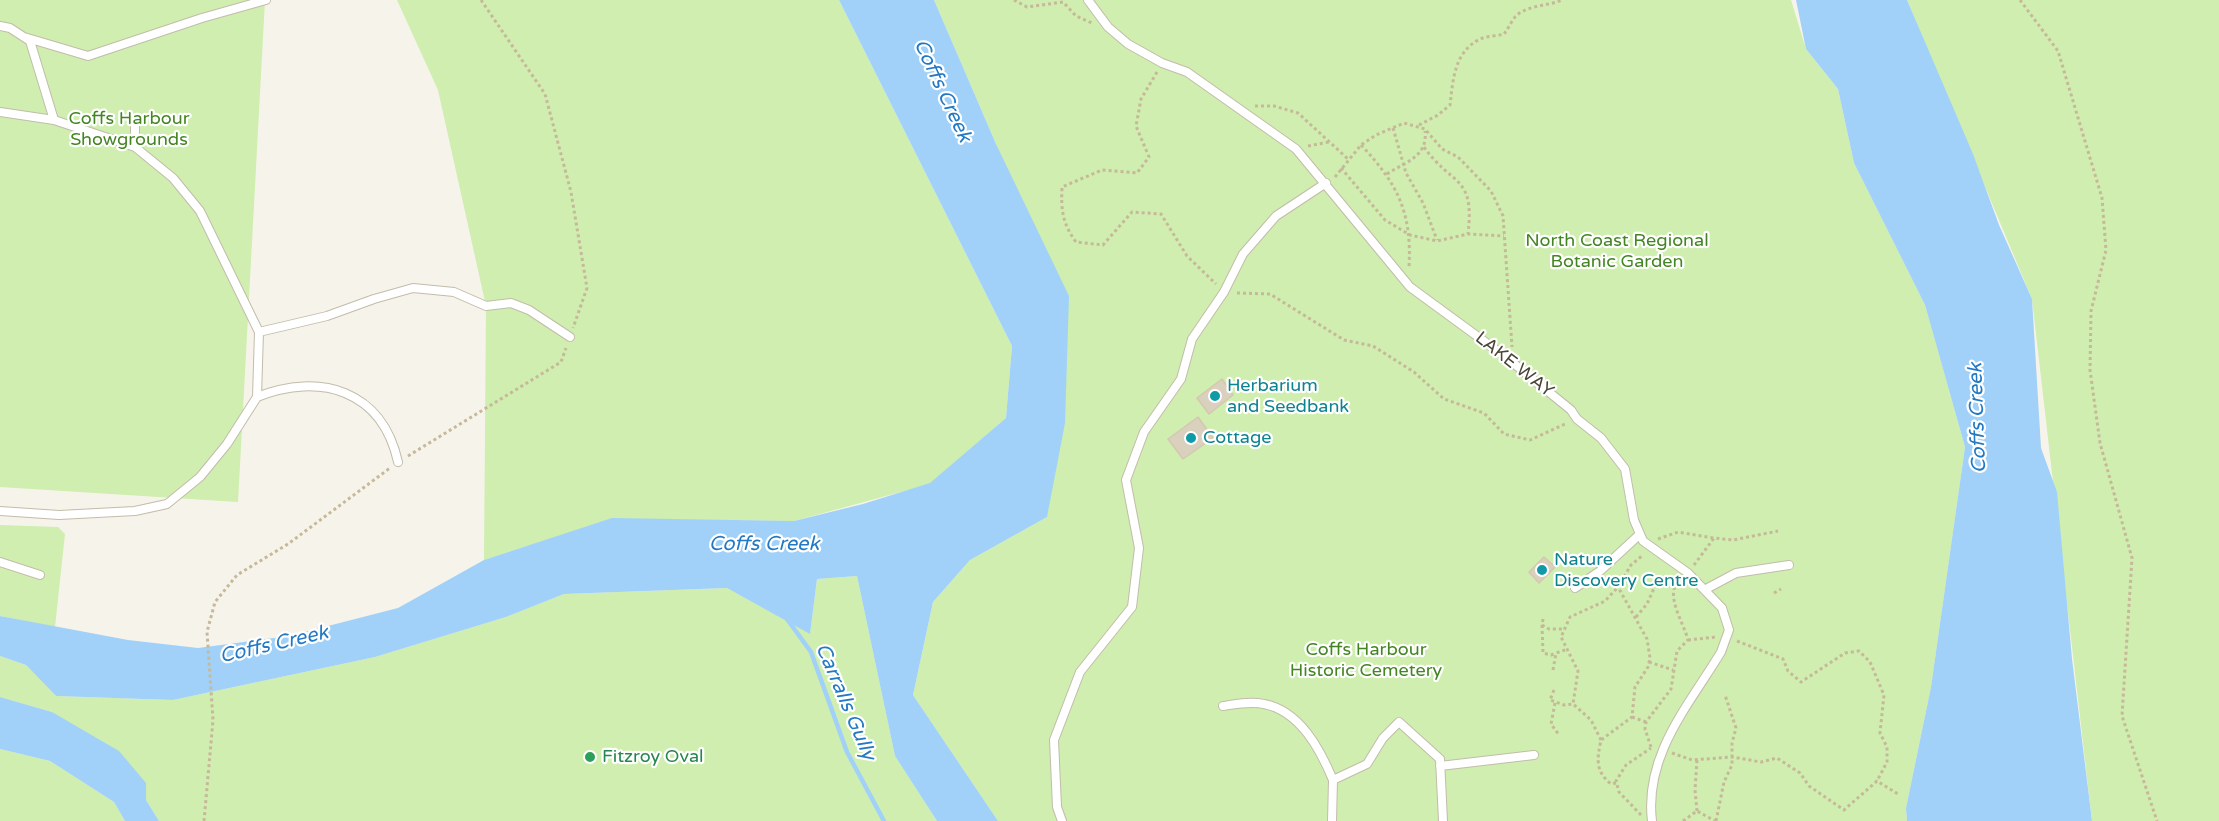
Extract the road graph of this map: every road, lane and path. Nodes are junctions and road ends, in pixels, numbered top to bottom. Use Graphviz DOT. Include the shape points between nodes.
graph roads {
  1 [pos="266,0"];
  2 [pos="481,0"];
  3 [pos="1014,0"];
  4 [pos="1088,0"];
  5 [pos="1562,0"];
  6 [pos="2020,0"];
  7 [pos="1062,1"];
  8 [pos="1034,2"];
  9 [pos="1095,24"];
  10 [pos="0,26"];
  11 [pos="24,37"];
  12 [pos="1162,63"];
  13 [pos="1253,106"];
  14 [pos="0,112"];
  15 [pos="135,119"];
  16 [pos="54,120"];
  17 [pos="1419,125"];
  18 [pos="1393,128"];
  19 [pos="1425,129"];
  20 [pos="1361,145"];
  21 [pos="135,147"];
  22 [pos="1424,147"];
  23 [pos="1348,159"];
  24 [pos="1403,164"];
  25 [pos="1341,168"];
  26 [pos="1387,174"];
  27 [pos="1326,183"];
  28 [pos="1468,234"];
  29 [pos="1410,235"];
  30 [pos="1504,236"];
  31 [pos="1437,241"];
  32 [pos="1410,287"];
  33 [pos="1224,292"];
  34 [pos="259,332"];
  35 [pos="570,337"];
  36 [pos="1513,364"];
  37 [pos="257,397"];
  38 [pos="1577,419"];
  39 [pos="398,462"];
  40 [pos="0,511"];
  41 [pos="1778,531"];
  42 [pos="1639,535"];
  43 [pos="1714,538"];
  44 [pos="1650,547"];
  45 [pos="0,562"];
  46 [pos="1789,566"];
  47 [pos="1688,573"];
  48 [pos="40,574"];
  49 [pos="1676,584"];
  50 [pos="1618,587"];
  51 [pos="1575,588"];
  52 [pos="1706,589"];
  53 [pos="1781,589"];
  54 [pos="1774,592"];
  55 [pos="1636,617"];
  56 [pos="1543,619"];
  57 [pos="1542,625"];
  58 [pos="1563,629"];
  59 [pos="1726,639"];
  60 [pos="1688,640"];
  61 [pos="1740,643"];
  62 [pos="1565,650"];
  63 [pos="1556,653"];
  64 [pos="1649,662"];
  65 [pos="1553,670"];
  66 [pos="1673,670"];
  67 [pos="1554,690"];
  68 [pos="1725,695"];
  69 [pos="1555,703"];
  70 [pos="1573,704"];
  71 [pos="1223,706"];
  72 [pos="1632,717"];
  73 [pos="1646,722"];
  74 [pos="1559,735"];
  75 [pos="1601,740"];
  76 [pos="1651,747"];
  77 [pos="1662,750"];
  78 [pos="1534,755"];
  79 [pos="1732,757"];
  80 [pos="1697,760"];
  81 [pos="1440,766"];
  82 [pos="1333,780"];
  83 [pos="1877,781"];
  84 [pos="1616,783"];
  85 [pos="1898,794"];
  86 [pos="1697,812"];
  87 [pos="1642,816"];
  88 [pos="204,821"];
  89 [pos="1062,821"];
  90 [pos="1332,821"];
  91 [pos="1443,821"];
  92 [pos="1652,821"];
  93 [pos="1683,821"];
  94 [pos="1715,821"];
  95 [pos="2157,821"];
  1 -- 11 [label="lane" via="88,56"];
  2 -- 35 [label="path" via="545,94 565,170 587,288"];
  3 -- 8 [label="path" via="1027,7"];
  4 -- 12 [label="lane, LAKE WAY" via="1122,39"];
  5 -- 17 [label="path" via="1523,10 1504,34 1481,38 1468,49 1456,65 1450,105"];
  6 -- 95 [label="path" via="2058,51 2102,198 2106,250 2091,311 2090,370 2100,443 2132,558 2122,716"];
  7 -- 8 [label="path"];
  7 -- 9 [label="path" via="1076,16"];
  10 -- 11 [label="lane"];
  11 -- 16 [label="lane" via="30,41"];
  12 -- 27 [label="lane, LAKE WAY" via="1187,72 1280,137"];
  12 -- 33 [label="path" via="1141,99 1136,126 1149,157 1137,173 1102,170 1062,187 1065,227 1076,242 1103,245 1132,212 1161,214 1187,256"];
  13 -- 23 [label="path" via="1274,106 1298,113"];
  14 -- 16 [label="lane"];
  15 -- 21 [label="lane"];
  16 -- 21 [label="lane"];
  17 -- 18 [label="path" via="1404,123"];
  17 -- 19 [label="path"];
  18 -- 20 [label="path"];
  18 -- 24 [label="path"];
  19 -- 22 [label="path"];
  19 -- 30 [label="path" via="1491,191 1503,216"];
  20 -- 23 [label="path"];
  20 -- 26 [label="path"];
  21 -- 34 [label="lane" via="173,178 200,211"];
  22 -- 24 [label="path" via="1416,158"];
  22 -- 28 [label="path" via="1435,163 1465,187 1471,210"];
  23 -- 25 [label="path"];
  24 -- 26 [label="path"];
  24 -- 31 [label="path"];
  25 -- 27 [label="path"];
  25 -- 29 [label="path" via="1385,220"];
  26 -- 29 [label="path" via="1406,213"];
  27 -- 32 [label="lane, LAKE WAY"];
  27 -- 33 [label="lane" via="1276,216 1243,254"];
  28 -- 30 [label="path"];
  28 -- 31 [label="path"];
  29 -- 31 [label="path"];
  29 -- 32 [label="path"];
  30 -- 36 [label="path"];
  32 -- 36 [label="lane, LAKE WAY"];
  33 -- 38 [label="path" via="1270,294 1344,340 1373,346 1414,372 1444,399 1484,413 1504,434 1530,440"];
  33 -- 89 [label="lane" via="1192,339 1180,379 1144,432 1126,480 1139,548 1132,607 1080,672 1054,740 1057,807"];
  34 -- 35 [label="lane" via="327,316 413,288 454,292 486,306 511,303"];
  34 -- 37 [label="lane"];
  35 -- 39 [label="path" via="561,362"];
  36 -- 38 [label="lane, LAKE WAY"];
  37 -- 39 [label="lane" via="278,388 306,386 346,391 369,407 395,446"];
  37 -- 40 [label="lane" via="200,477 166,504 135,511 59,515"];
  38 -- 42 [label="lane, LAKE WAY" via="1601,438 1625,469"];
  39 -- 88 [label="path" via="288,544 237,575 215,602 207,632 213,720"];
  41 -- 43 [label="path" via="1733,540"];
  42 -- 44 [label="lane"];
  42 -- 51 [label="lane"];
  43 -- 44 [label="path" via="1678,531 1661,537"];
  43 -- 47 [label="path"];
  44 -- 47 [label="lane"];
  44 -- 50 [label="path" via="1631,565"];
  45 -- 48 [label="lane"];
  46 -- 52 [label="lane" via="1736,573"];
  47 -- 49 [label="path"];
  47 -- 52 [label="lane"];
  49 -- 55 [label="path" via="1655,586"];
  49 -- 60 [label="path" via="1674,601"];
  50 -- 55 [label="path"];
  50 -- 58 [label="path" via="1605,601 1570,617"];
  52 -- 59 [label="lane" via="1722,608 1729,626"];
  53 -- 54 [label="path"];
  55 -- 64 [label="path" via="1647,639"];
  56 -- 57 [label="path"];
  57 -- 58 [label="path"];
  57 -- 63 [label="path" via="1544,653"];
  58 -- 62 [label="path" via="1561,641"];
  59 -- 60 [label="path" via="1710,636"];
  59 -- 77 [label="lane"];
  60 -- 66 [label="path" via="1677,651"];
  61 -- 83 [label="path" via="1783,659 1788,671 1801,682 1850,651 1859,651 1870,662 1884,695 1880,733 1887,747 1887,762"];
  62 -- 63 [label="path"];
  62 -- 70 [label="path" via="1578,671"];
  63 -- 65 [label="path"];
  64 -- 66 [label="path"];
  64 -- 72 [label="path" via="1635,687"];
  66 -- 73 [label="path" via="1671,689"];
  67 -- 69 [label="path" via="1550,700"];
  68 -- 79 [label="path" via="1735,721"];
  69 -- 70 [label="path"];
  69 -- 74 [label="path" via="1551,724"];
  70 -- 75 [label="path" via="1591,720"];
  71 -- 82 [label="lane" via="1265,704 1287,714 1308,732"];
  72 -- 73 [label="path"];
  72 -- 75 [label="path"];
  73 -- 76 [label="path"];
  75 -- 84 [label="path" via="1599,771 1611,784"];
  76 -- 77 [label="path"];
  76 -- 84 [label="path" via="1619,772"];
  77 -- 80 [label="path" via="1681,759"];
  77 -- 92 [label="lane" via="1652,791"];
  78 -- 81 [label="lane"];
  79 -- 80 [label="path"];
  79 -- 83 [label="path" via="1761,762 1777,758 1844,810"];
  79 -- 94 [label="path"];
  80 -- 86 [label="path"];
  81 -- 82 [label="lane" via="1440,759 1399,722 1383,738 1367,764"];
  81 -- 91 [label="lane"];
  82 -- 90 [label="lane"];
  83 -- 85 [label="path"];
  84 -- 87 [label="path" via="1619,792"];
  86 -- 93 [label="path"];
  86 -- 94 [label="path"];
}
